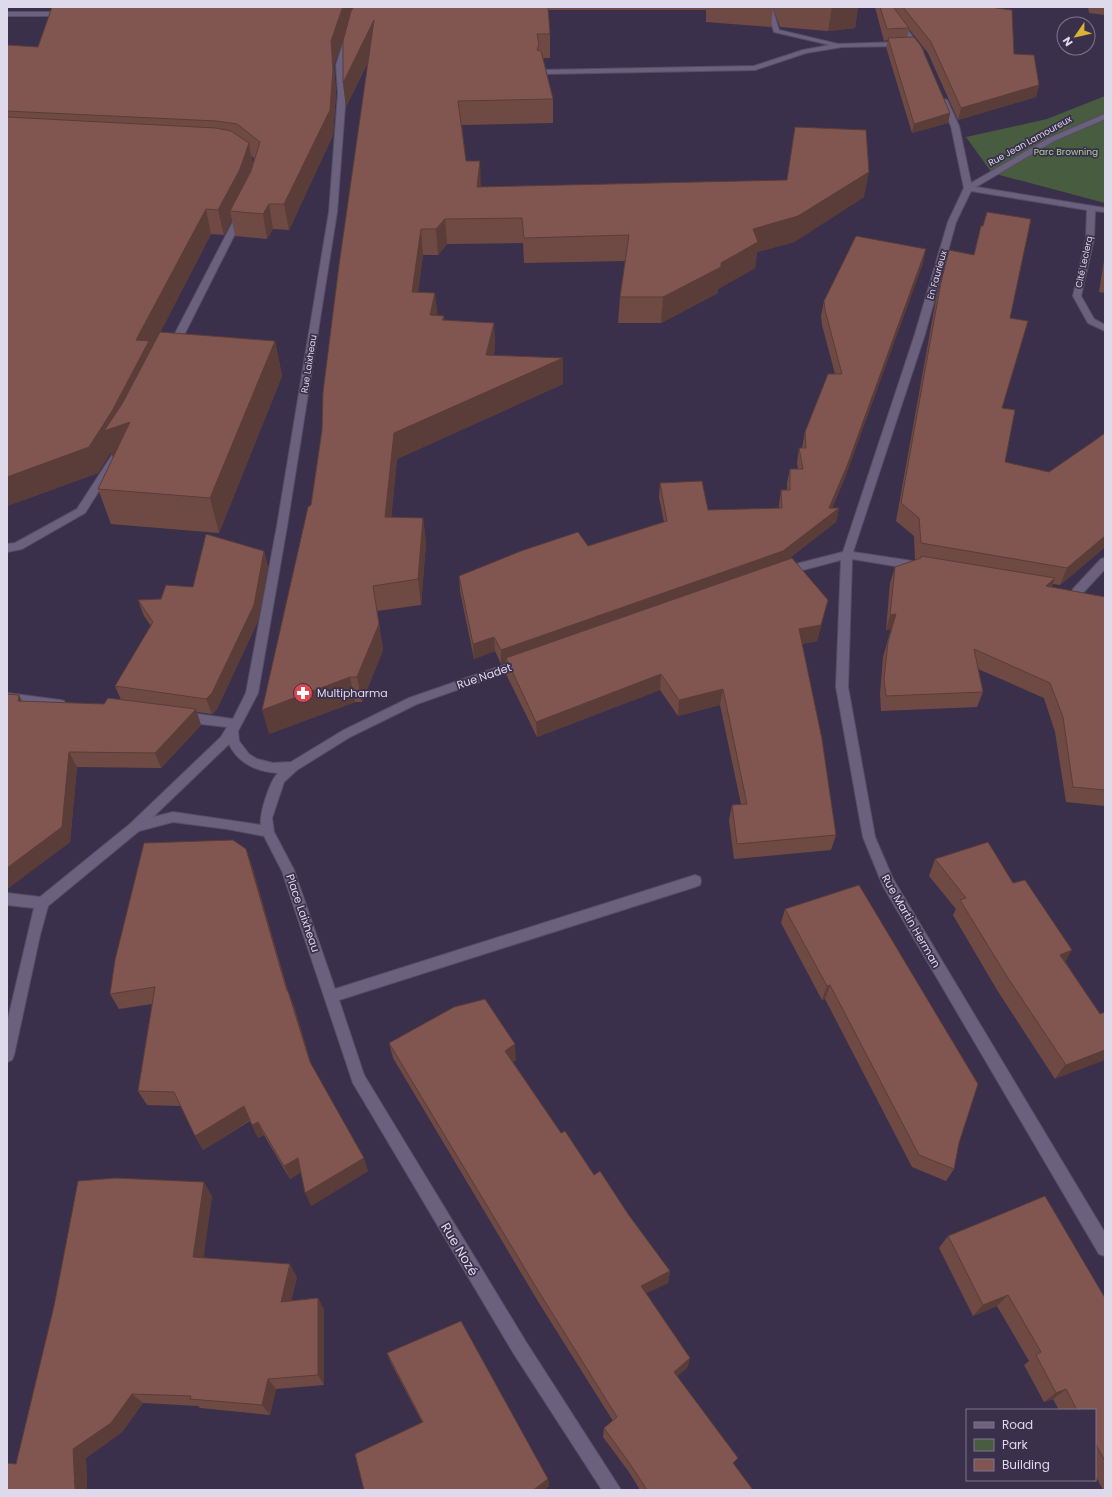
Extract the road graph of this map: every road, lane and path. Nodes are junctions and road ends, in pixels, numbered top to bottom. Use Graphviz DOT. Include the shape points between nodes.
graph roads {
  1 [pos="769,7"];
  2 [pos="887,7"];
  3 [pos="7,14"];
  4 [pos="76,14"];
  5 [pos="349,33"];
  6 [pos="915,43"];
  7 [pos="842,45"];
  8 [pos="926,61"];
  9 [pos="542,72"];
  10 [pos="939,90"];
  11 [pos="1105,116"];
  12 [pos="968,188"];
  13 [pos="1091,208"];
  14 [pos="243,209"];
  15 [pos="1105,210"];
  16 [pos="1105,328"];
  17 [pos="169,354"];
  18 [pos="123,444"];
  19 [pos="7,548"];
  20 [pos="847,555"];
  21 [pos="1105,562"];
  22 [pos="932,568"];
  23 [pos="774,575"];
  24 [pos="1091,595"];
  25 [pos="534,659"];
  26 [pos="7,697"];
  27 [pos="70,705"];
  28 [pos="175,716"];
  29 [pos="234,728"];
  30 [pos="293,767"];
  31 [pos="134,828"];
  32 [pos="268,832"];
  33 [pos="695,881"];
  34 [pos="7,899"];
  35 [pos="42,904"];
  36 [pos="332,996"];
  37 [pos="7,1056"];
  38 [pos="1105,1248"];
  39 [pos="612,1490"];
  1 -- 7 [label="street" via="776,31"];
  2 -- 6 [label="street"];
  3 -- 4 [label="street"];
  5 -- 29 [label="street, Rue Laixheau" via="340,65 342,93 333,212 282,526 252,693"];
  6 -- 7 [label="street"];
  6 -- 8 [label="street"];
  7 -- 9 [label="street" via="805,51 756,68"];
  10 -- 12 [label="street" via="954,126"];
  11 -- 12 [label="street, Rue Jean Lamoureux" via="1058,135"];
  12 -- 13 [label="street"];
  12 -- 20 [label="street, En Faurieux" via="952,222 920,334"];
  13 -- 15 [label="street"];
  13 -- 16 [label="street, Cité Leclerq" via="1090,239 1077,296 1091,321"];
  14 -- 17 [label="street"];
  18 -- 19 [label="street" via="81,511 18,546"];
  20 -- 22 [label="street"];
  20 -- 23 [label="street"];
  20 -- 38 [label="street, Rue Martin Herman" via="842,686 869,838 888,882"];
  21 -- 24 [label="street" via="1073,592"];
  25 -- 30 [label="street, Rue Nadet" via="413,701 346,734"];
  26 -- 27 [label="street"];
  28 -- 29 [label="street"];
  29 -- 30 [label="street" via="232,740 247,760 266,768"];
  29 -- 31 [label="street" via="225,740"];
  30 -- 32 [label="street, Place Laixheau" via="279,779 266,818"];
  31 -- 32 [label="street" via="173,817"];
  31 -- 35 [label="street"];
  32 -- 36 [label="street, Place Laixheau" via="288,870"];
  33 -- 36 [label="street"];
  34 -- 35 [label="street"];
  35 -- 37 [label="street"];
  36 -- 39 [label="street, Rue Nozé" via="358,1078 520,1348"];
}
